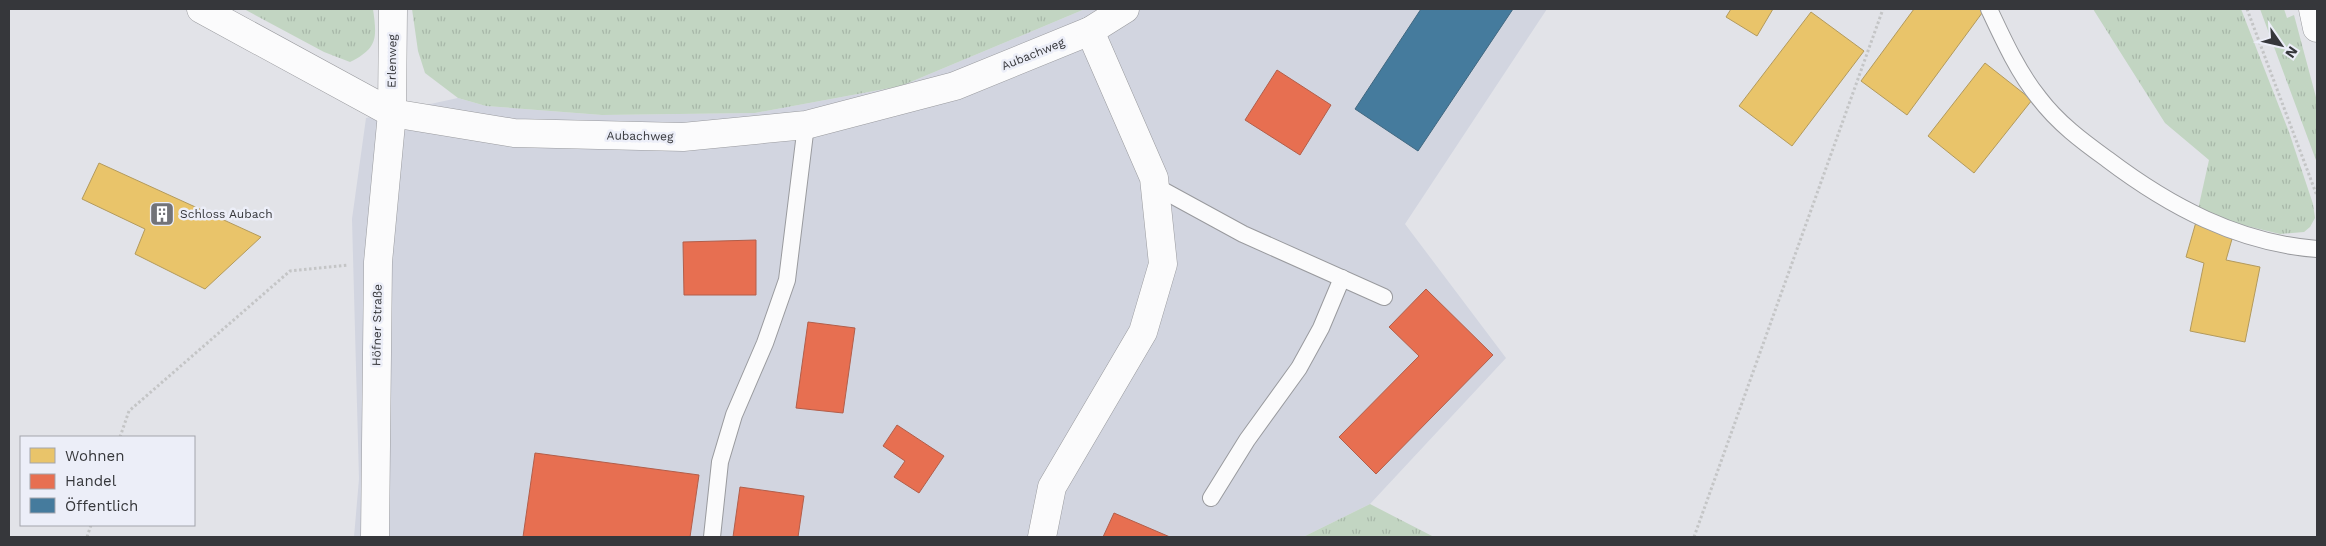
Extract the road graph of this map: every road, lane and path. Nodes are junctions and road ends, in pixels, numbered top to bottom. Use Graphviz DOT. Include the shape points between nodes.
graph roads {
  1 [pos="201,9"];
  2 [pos="393,9"];
  3 [pos="1125,9"];
  4 [pos="1883,9"];
  5 [pos="1989,9"];
  6 [pos="2247,9"];
  7 [pos="2312,9"];
  8 [pos="2317,28"];
  9 [pos="1090,31"];
  10 [pos="392,113"];
  11 [pos="806,126"];
  12 [pos="1155,186"];
  13 [pos="2317,196"];
  14 [pos="2317,249"];
  15 [pos="378,262"];
  16 [pos="1342,278"];
  17 [pos="1384,297"];
  18 [pos="120,436"];
  19 [pos="1211,498"];
  20 [pos="375,537"];
  21 [pos="712,537"];
  22 [pos="1042,537"];
  23 [pos="1694,537"];
  1 -- 10 [label="street, Aubachweg"];
  2 -- 10 [label="street, Erlenweg"];
  3 -- 9 [label="street, Aubachweg"];
  4 -- 23 [label="path"];
  5 -- 14 [label="lane" via="2005,45 2038,98 2069,132 2168,202 2202,219 2255,238"];
  6 -- 13 [label="path"];
  7 -- 8 [label="street"];
  9 -- 11 [label="street, Aubachweg" via="954,86"];
  9 -- 12 [label="street"];
  10 -- 11 [label="street, Aubachweg" via="514,133 683,137"];
  10 -- 15 [label="street, Höfner Straße"];
  11 -- 21 [label="lane" via="788,280 734,415 720,462"];
  12 -- 16 [label="lane" via="1243,234"];
  12 -- 22 [label="street" via="1163,264 1143,332 1052,487"];
  15 -- 18 [label="path" via="290,271 129,411"];
  15 -- 20 [label="street, Höfner Straße"];
  16 -- 17 [label="lane"];
  16 -- 19 [label="lane" via="1321,328 1299,368 1247,440"];
}
